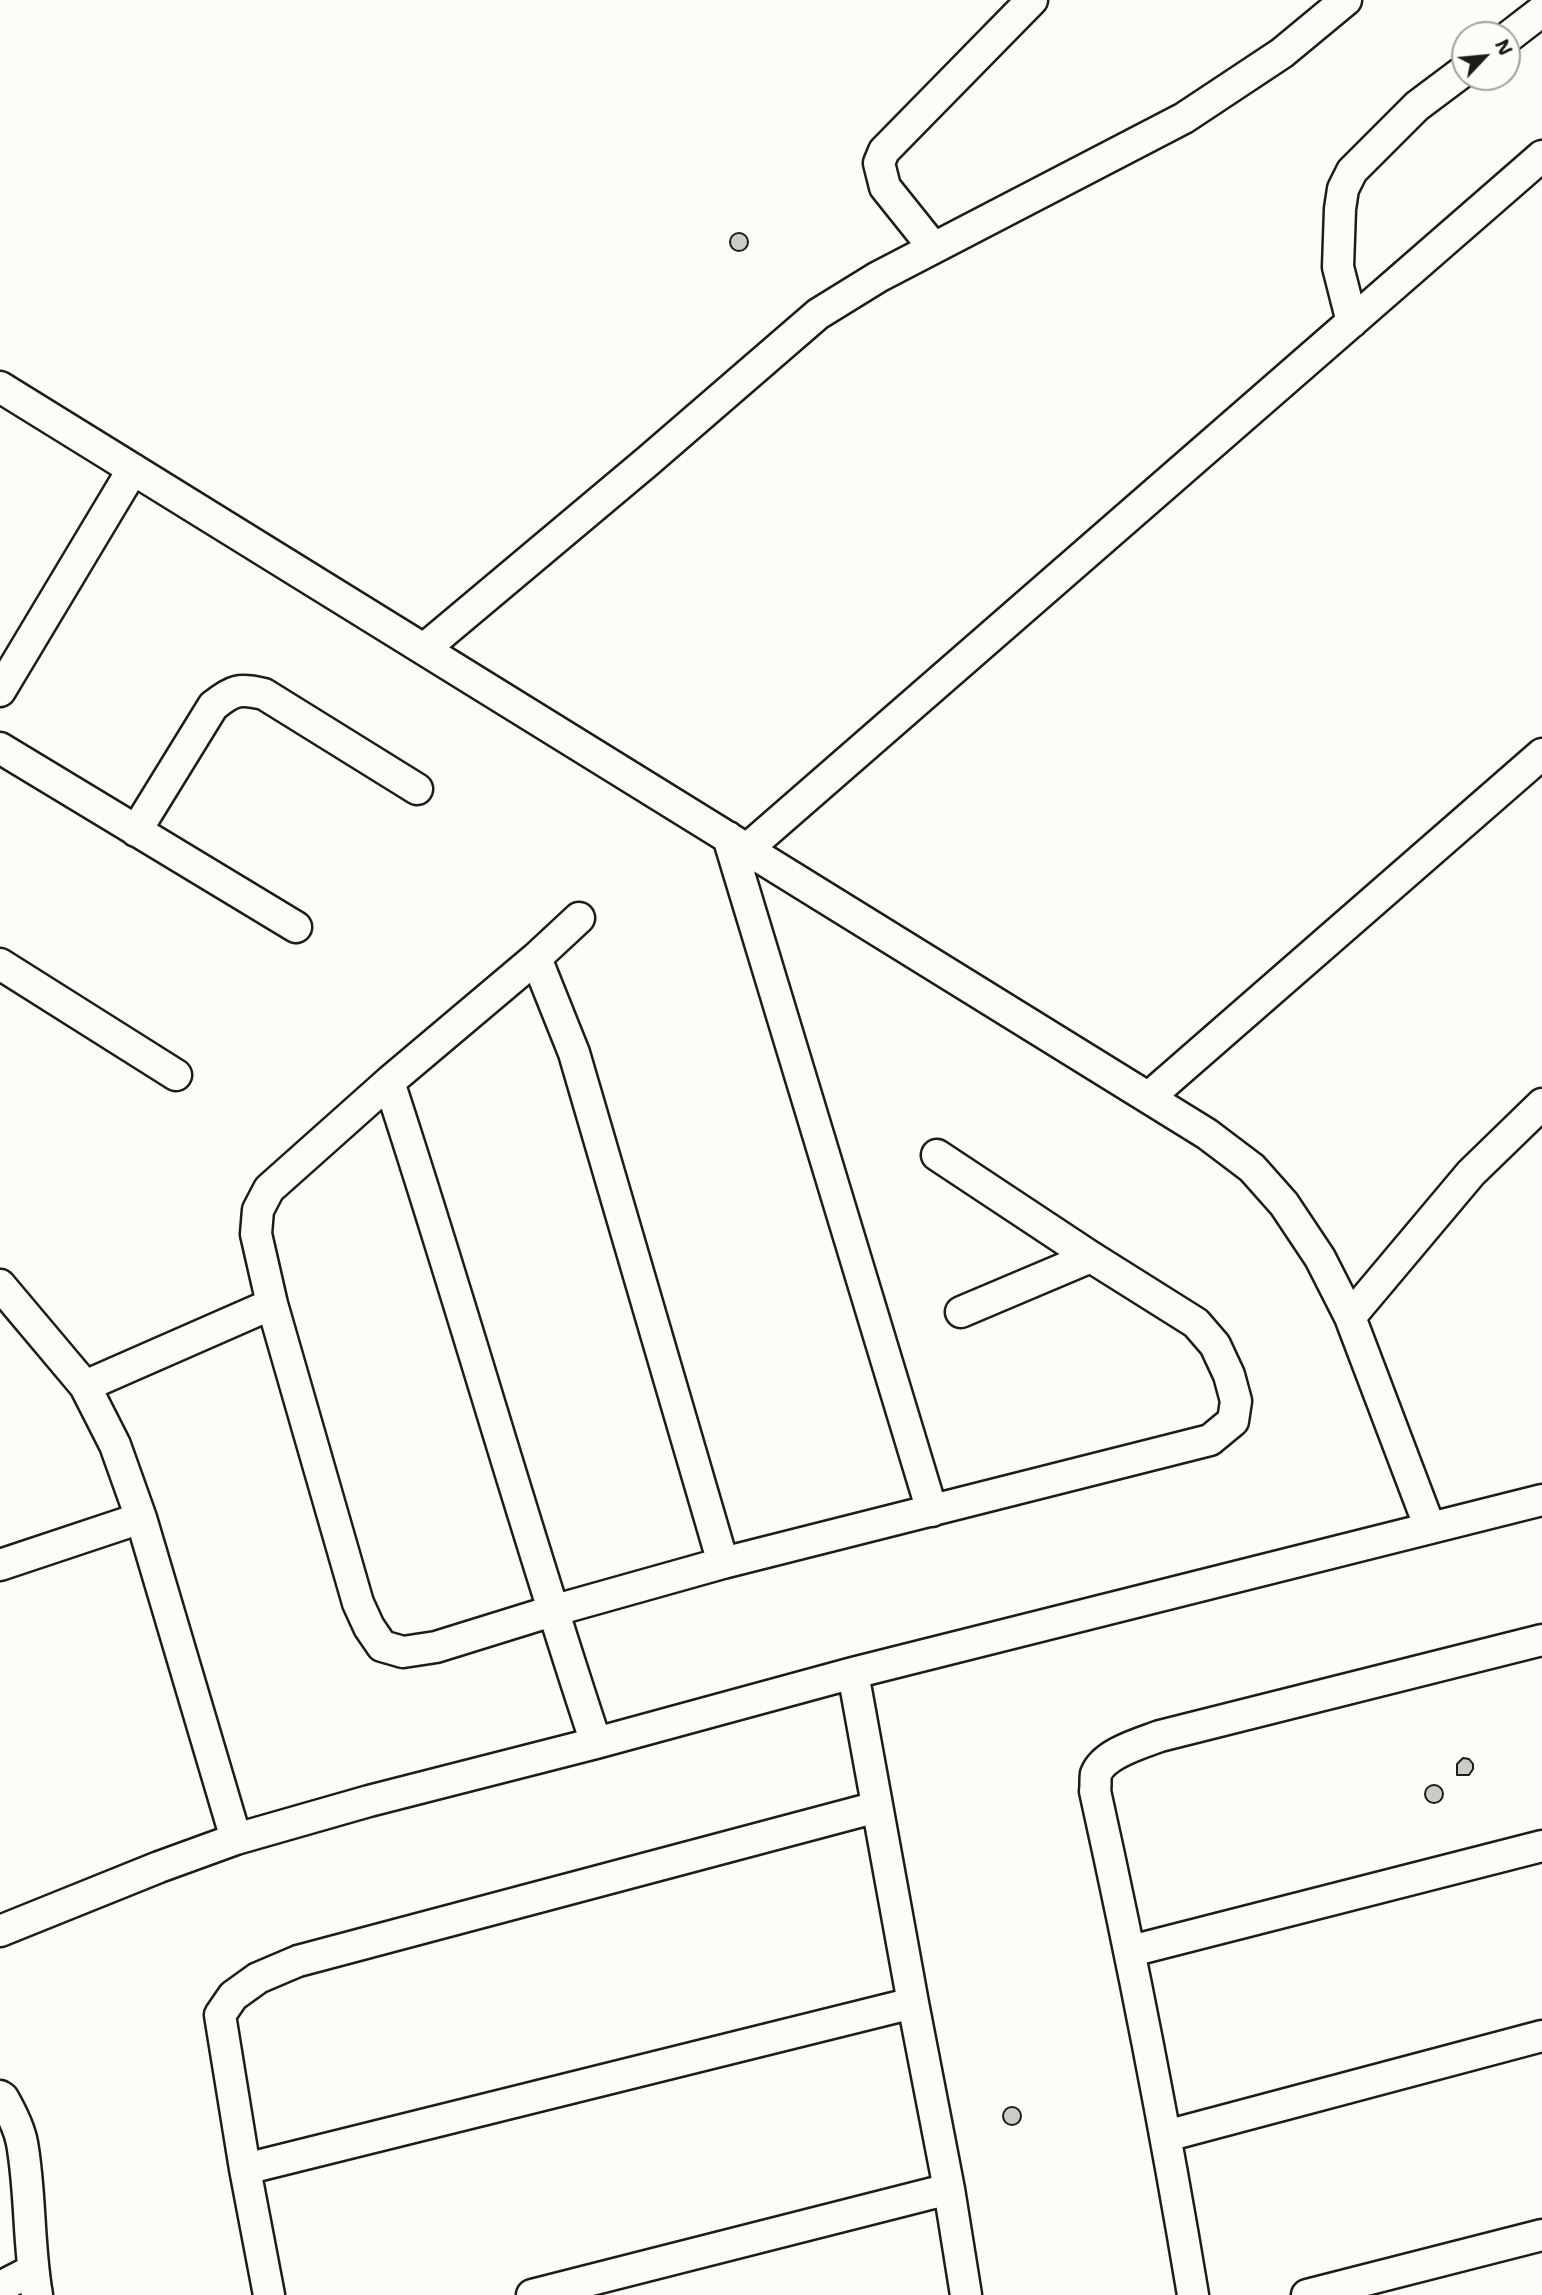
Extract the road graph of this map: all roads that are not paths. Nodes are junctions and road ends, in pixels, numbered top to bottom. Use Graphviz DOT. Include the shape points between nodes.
graph roads {
  1 [pos="1032,0"];
  2 [pos="1346,0"];
  3 [pos="1542,11"];
  4 [pos="1521,27"];
  5 [pos="1451,81"];
  6 [pos="1542,156"];
  7 [pos="933,247"];
  8 [pos="1352,322"];
  9 [pos="0,387"];
  10 [pos="133,469"];
  11 [pos="424,649"];
  12 [pos="0,691"];
  13 [pos="0,748"];
  14 [pos="1542,754"];
  15 [pos="417,789"];
  16 [pos="136,831"];
  17 [pos="738,843"];
  18 [pos="579,918"];
  19 [pos="296,927"];
  20 [pos="536,958"];
  21 [pos="0,964"];
  22 [pos="176,1075"];
  23 [pos="389,1082"];
  24 [pos="1149,1097"];
  25 [pos="1542,1104"];
  26 [pos="937,1155"];
  27 [pos="1091,1257"];
  28 [pos="0,1285"];
  29 [pos="272,1304"];
  30 [pos="961,1312"];
  31 [pos="1350,1317"];
  32 [pos="85,1386"];
  33 [pos="1542,1500"];
  34 [pos="932,1511"];
  35 [pos="141,1518"];
  36 [pos="1430,1528"];
  37 [pos="723,1563"];
  38 [pos="0,1564"];
  39 [pos="552,1611"];
  40 [pos="1542,1640"];
  41 [pos="853,1673"];
  42 [pos="596,1743"];
  43 [pos="877,1807"];
  44 [pos="236,1839"];
  45 [pos="1542,1846"];
  46 [pos="0,1931"];
  47 [pos="1130,1951"];
  48 [pos="913,2003"];
  49 [pos="1542,2036"];
  50 [pos="0,2096"];
  51 [pos="1166,2136"];
  52 [pos="245,2169"];
  53 [pos="949,2189"];
  54 [pos="1542,2235"];
  55 [pos="35,2283"];
  56 [pos="0,2287"];
  57 [pos="269,2295"];
  58 [pos="532,2295"];
  59 [pos="967,2295"];
  60 [pos="1193,2295"];
  61 [pos="1307,2295"];
  1 -- 7 [label="street" via="884,151 878,163 884,187"];
  2 -- 7 [label="street" via="1282,53 1184,118"];
  3 -- 4 [label="street"];
  5 -- 8 [label="street" via="1418,106 1352,171 1343,189 1338,267"];
  6 -- 8 [label="street"];
  7 -- 11 [label="street" via="818,314"];
  8 -- 17 [label="street"];
  9 -- 10 [label="street"];
  10 -- 11 [label="street"];
  10 -- 12 [label="street"];
  11 -- 17 [label="street"];
  13 -- 16 [label="street"];
  14 -- 24 [label="street"];
  15 -- 16 [label="street" via="264,694 244,690 230,693 213,706"];
  16 -- 19 [label="street"];
  17 -- 24 [label="street"];
  17 -- 34 [label="street"];
  18 -- 20 [label="street"];
  20 -- 23 [label="street"];
  20 -- 37 [label="street" via="574,1053"];
  21 -- 22 [label="street"];
  23 -- 29 [label="street" via="269,1189 258,1210 256,1234"];
  23 -- 39 [label="street"];
  24 -- 31 [label="street" via="1252,1168 1321,1258"];
  25 -- 31 [label="street" via="1471,1173"];
  26 -- 27 [label="street"];
  27 -- 30 [label="street"];
  27 -- 34 [label="street" via="1196,1323 1215,1345 1229,1375 1236,1401 1233,1421 1210,1440"];
  28 -- 32 [label="street"];
  29 -- 32 [label="street"];
  29 -- 39 [label="street" via="358,1603 382,1646 403,1652 436,1647"];
  31 -- 36 [label="street"];
  32 -- 35 [label="street" via="115,1445"];
  33 -- 36 [label="street"];
  34 -- 37 [label="street"];
  35 -- 38 [label="street"];
  35 -- 44 [label="street"];
  36 -- 41 [label="street"];
  37 -- 39 [label="street"];
  39 -- 42 [label="street"];
  40 -- 47 [label="street" via="1160,1736 1107,1760 1096,1773 1095,1791"];
  41 -- 42 [label="street"];
  41 -- 43 [label="street"];
  42 -- 44 [label="street"];
  43 -- 48 [label="street"];
  43 -- 52 [label="street" via="298,1961 258,1978 233,1996 220,2015"];
  44 -- 46 [label="street"];
  45 -- 47 [label="street"];
  47 -- 51 [label="street"];
  48 -- 52 [label="street"];
  48 -- 53 [label="street"];
  49 -- 51 [label="street"];
  50 -- 55 [label="street" via="22,2141"];
  51 -- 60 [label="street"];
  52 -- 57 [label="street"];
  53 -- 58 [label="street"];
  53 -- 59 [label="street"];
  54 -- 61 [label="street"];
  55 -- 56 [label="street"];
}
